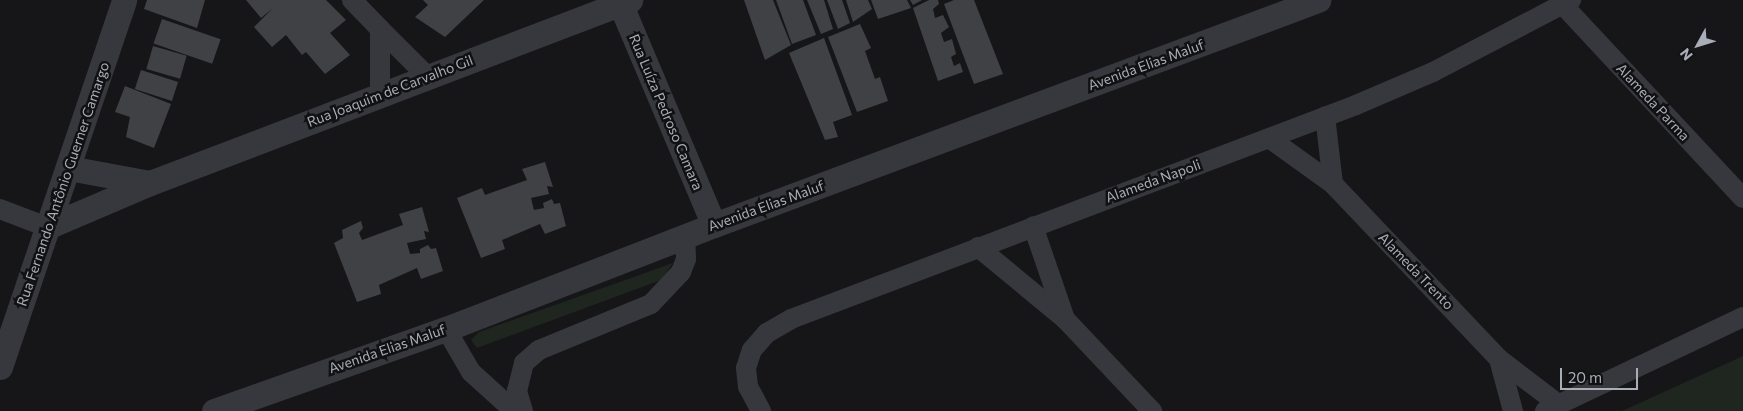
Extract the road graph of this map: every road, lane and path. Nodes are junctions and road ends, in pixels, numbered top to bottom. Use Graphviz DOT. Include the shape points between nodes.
graph roads {
  1 [pos="124,0"];
  2 [pos="352,0"];
  3 [pos="1318,0"];
  4 [pos="623,1"];
  5 [pos="1567,3"];
  6 [pos="380,29"];
  7 [pos="428,77"];
  8 [pos="380,95"];
  9 [pos="1324,116"];
  10 [pos="1269,138"];
  11 [pos="68,168"];
  12 [pos="150,183"];
  13 [pos="1333,184"];
  14 [pos="1743,198"];
  15 [pos="0,209"];
  16 [pos="714,225"];
  17 [pos="1033,226"];
  18 [pos="47,227"];
  19 [pos="685,236"];
  20 [pos="978,247"];
  21 [pos="1743,317"];
  22 [pos="1065,319"];
  23 [pos="446,329"];
  24 [pos="1499,358"];
  25 [pos="0,367"];
  26 [pos="1551,407"];
  27 [pos="214,411"];
  28 [pos="514,411"];
  29 [pos="523,411"];
  30 [pos="761,411"];
  31 [pos="1152,411"];
  32 [pos="1513,411"];
  1 -- 11 [label="street, Rua Fernando Antônio Guerner Camargo"];
  2 -- 6 [label="street"];
  3 -- 16 [label="street, Avenida Elias Maluf"];
  4 -- 7 [label="street, Rua Joaquim de Carvalho Gil"];
  4 -- 16 [label="street, Rua Luíza Pedroso Camara"];
  5 -- 9 [label="street, Alameda Napoli" via="1433,72"];
  5 -- 14 [label="street, Alameda Parma"];
  6 -- 7 [label="street"];
  6 -- 8 [label="street"];
  7 -- 8 [label="street, Rua Joaquim de Carvalho Gil"];
  8 -- 12 [label="street, Rua Joaquim de Carvalho Gil"];
  9 -- 10 [label="street, Alameda Napoli"];
  9 -- 13 [label="street"];
  10 -- 13 [label="street, Alameda Trento"];
  10 -- 17 [label="street, Alameda Napoli"];
  11 -- 12 [label="street"];
  11 -- 18 [label="street, Rua Fernando Antônio Guerner Camargo"];
  12 -- 18 [label="street, Rua Joaquim de Carvalho Gil"];
  13 -- 24 [label="street, Alameda Trento"];
  15 -- 18 [label="street"];
  16 -- 19 [label="street, Avenida Elias Maluf"];
  17 -- 20 [label="street, Alameda Napoli"];
  17 -- 22 [label="street"];
  18 -- 25 [label="street, Rua Fernando Antônio Guerner Camargo"];
  19 -- 23 [label="street, Avenida Elias Maluf"];
  19 -- 29 [label="street" via="686,259 681,272 671,287 651,304 539,350 524,363 517,391"];
  20 -- 22 [label="street"];
  20 -- 30 [label="street, Alameda Napoli" via="791,319 767,333 752,350 746,368 748,387"];
  21 -- 26 [label="street"];
  22 -- 31 [label="street"];
  23 -- 27 [label="street, Avenida Elias Maluf"];
  23 -- 28 [label="street" via="471,372"];
  24 -- 26 [label="street, Alameda Trento"];
  24 -- 32 [label="street, Alameda Trento"];
}
